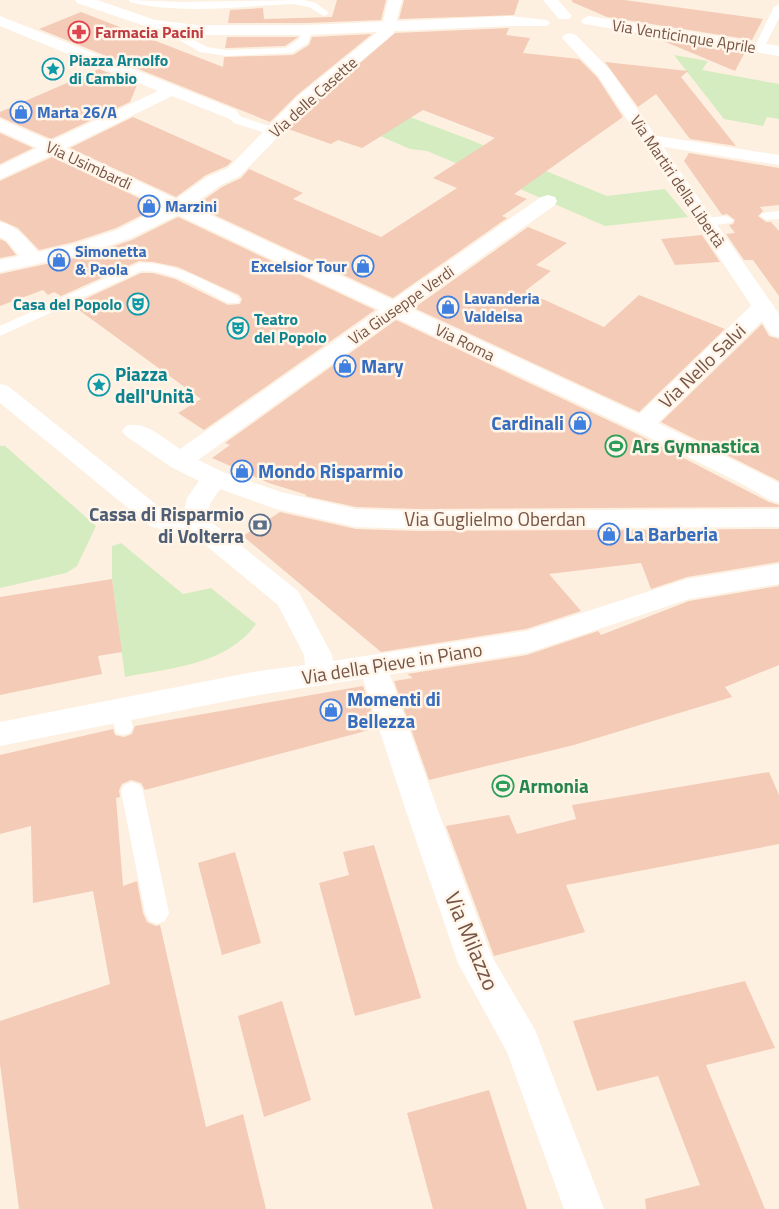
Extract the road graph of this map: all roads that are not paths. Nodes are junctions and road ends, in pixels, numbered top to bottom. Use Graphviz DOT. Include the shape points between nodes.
graph roads {
  1 [pos="82,0"];
  2 [pos="134,0"];
  3 [pos="395,0"];
  4 [pos="539,0"];
  5 [pos="550,0"];
  6 [pos="779,7"];
  7 [pos="324,12"];
  8 [pos="564,16"];
  9 [pos="0,21"];
  10 [pos="516,21"];
  11 [pos="589,21"];
  12 [pos="162,26"];
  13 [pos="389,26"];
  14 [pos="307,30"];
  15 [pos="554,33"];
  16 [pos="620,41"];
  17 [pos="754,47"];
  18 [pos="603,50"];
  19 [pos="779,51"];
  20 [pos="604,73"];
  21 [pos="170,90"];
  22 [pos="230,114"];
  23 [pos="0,124"];
  24 [pos="265,129"];
  25 [pos="651,140"];
  26 [pos="52,148"];
  27 [pos="779,160"];
  28 [pos="0,173"];
  29 [pos="214,182"];
  30 [pos="548,201"];
  31 [pos="178,207"];
  32 [pos="0,228"];
  33 [pos="32,258"];
  34 [pos="0,266"];
  35 [pos="233,300"];
  36 [pos="763,307"];
  37 [pos="395,309"];
  38 [pos="779,330"];
  39 [pos="0,332"];
  40 [pos="0,391"];
  41 [pos="642,425"];
  42 [pos="134,431"];
  43 [pos="180,461"];
  44 [pos="751,478"];
  45 [pos="216,479"];
  46 [pos="779,488"];
  47 [pos="779,494"];
  48 [pos="779,518"];
  49 [pos="197,524"];
  50 [pos="779,574"];
  51 [pos="373,668"];
  52 [pos="321,675"];
  53 [pos="0,734"];
  54 [pos="132,791"];
  55 [pos="157,912"];
  56 [pos="584,1209"];
  1 -- 12 [label="street"];
  2 -- 7 [label="lane" via="182,6 293,1 312,5"];
  3 -- 13 [label="street, Via delle Casette"];
  4 -- 10 [label="street" via="533,13"];
  5 -- 8 [label="street"];
  6 -- 17 [label="lane"];
  8 -- 11 [label="street"];
  8 -- 15 [label="street" via="550,18"];
  9 -- 21 [label="street"];
  10 -- 13 [label="street"];
  10 -- 15 [label="street"];
  11 -- 15 [label="street" via="594,28 590,34"];
  11 -- 17 [label="street, Via Venticinque Aprile"];
  12 -- 14 [label="street" via="211,31"];
  12 -- 14 [label="lane" via="204,50 227,53 288,51 304,41"];
  13 -- 14 [label="street"];
  13 -- 29 [label="street, Via delle Casette" via="386,33 304,100 234,172"];
  15 -- 20 [label="street, Via Martiri della Libertà"];
  16 -- 17 [label="street" via="644,39"];
  17 -- 19 [label="street, Via Venticinque Aprile"];
  18 -- 20 [label="street"];
  20 -- 25 [label="street, Via Martiri della Libertà"];
  21 -- 22 [label="street"];
  21 -- 26 [label="street"];
  22 -- 24 [label="lane"];
  23 -- 26 [label="street, Via Usimbardi"];
  24 -- 29 [label="street, Via delle Casette" via="218,170"];
  25 -- 27 [label="street"];
  25 -- 36 [label="street, Via Martiri della Libertà" via="716,221"];
  26 -- 28 [label="street"];
  26 -- 31 [label="street, Via Usimbardi"];
  29 -- 31 [label="street, Via delle Casette"];
  30 -- 37 [label="street, Via Giuseppe Verdi"];
  31 -- 33 [label="street, Via delle Casette" via="104,242"];
  31 -- 37 [label="street, Via Roma"];
  32 -- 33 [label="street" via="14,237"];
  33 -- 34 [label="street, Via delle Casette"];
  35 -- 39 [label="lane" via="165,268 151,265 139,267"];
  36 -- 38 [label="street, Via Martiri della Libertà"];
  36 -- 41 [label="street, Via Nello Salvi"];
  37 -- 41 [label="street, Via Roma"];
  37 -- 43 [label="street, Via Giuseppe Verdi"];
  40 -- 49 [label="street" via="159,520 176,525"];
  41 -- 44 [label="street, Via Roma"];
  42 -- 43 [label="street, Via Guglielmo Oberdan"];
  43 -- 45 [label="street, Via Guglielmo Oberdan"];
  44 -- 46 [label="street, Via Roma"];
  44 -- 47 [label="street, Via Roma"];
  45 -- 48 [label="street, Via Guglielmo Oberdan" via="276,500 356,518"];
  45 -- 49 [label="street" via="199,497 195,516"];
  49 -- 52 [label="street" via="288,598 318,655"];
  50 -- 51 [label="street, Via della Pieve in Piano" via="687,589 527,642"];
  51 -- 52 [label="street, Via della Pieve in Piano"];
  51 -- 56 [label="street, Via Milazzo" via="476,963 522,1043"];
  52 -- 53 [label="street, Via della Pieve in Piano" via="253,684 121,719"];
  54 -- 55 [label="lane"];
}
